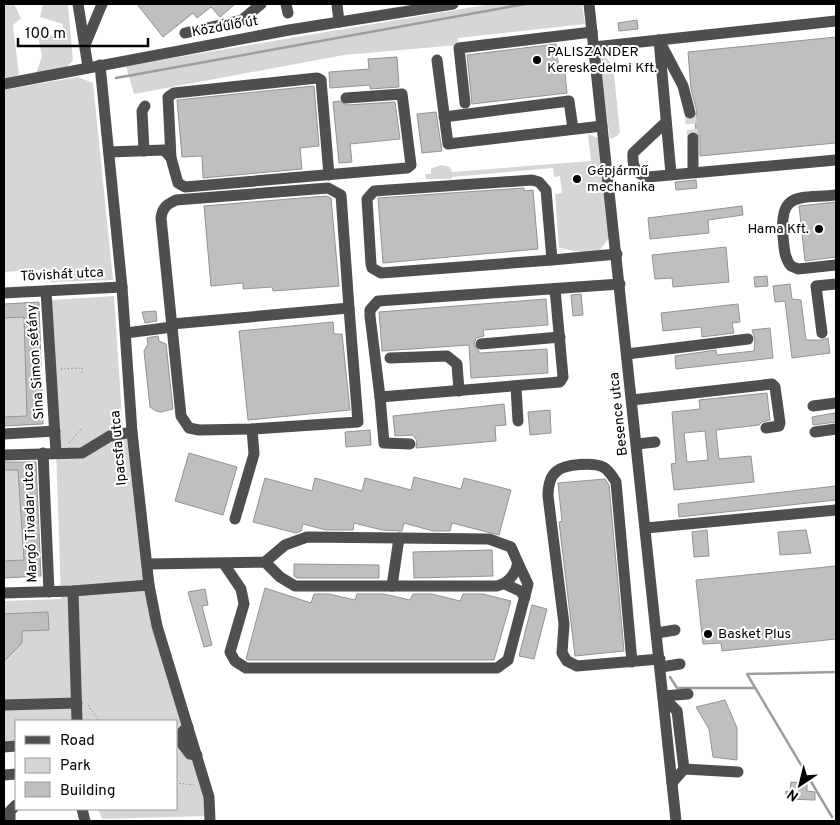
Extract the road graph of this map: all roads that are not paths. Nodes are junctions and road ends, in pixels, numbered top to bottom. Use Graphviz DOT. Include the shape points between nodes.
graph roads {
  1 [pos="78,4"];
  2 [pos="102,4"];
  3 [pos="261,4"];
  4 [pos="336,4"];
  5 [pos="453,4"];
  6 [pos="589,4"];
  7 [pos="416,7"];
  8 [pos="836,21"];
  9 [pos="339,22"];
  10 [pos="592,32"];
  11 [pos="185,33"];
  12 [pos="659,40"];
  13 [pos="85,47"];
  14 [pos="594,47"];
  15 [pos="437,60"];
  16 [pos="100,65"];
  17 [pos="88,67"];
  18 [pos="4,84"];
  19 [pos="346,98"];
  20 [pos="465,103"];
  21 [pos="145,106"];
  22 [pos="690,113"];
  23 [pos="444,117"];
  24 [pos="665,123"];
  25 [pos="602,126"];
  26 [pos="573,129"];
  27 [pos="693,138"];
  28 [pos="144,151"];
  29 [pos="168,151"];
  30 [pos="109,152"];
  31 [pos="836,160"];
  32 [pos="693,172"];
  33 [pos="671,174"];
  34 [pos="328,175"];
  35 [pos="836,195"];
  36 [pos="617,254"];
  37 [pos="552,260"];
  38 [pos="836,265"];
  39 [pos="620,284"];
  40 [pos="836,284"];
  41 [pos="122,287"];
  42 [pos="555,289"];
  43 [pos="46,291"];
  44 [pos="4,292"];
  45 [pos="349,308"];
  46 [pos="172,326"];
  47 [pos="126,333"];
  48 [pos="822,333"];
  49 [pos="560,338"];
  50 [pos="748,339"];
  51 [pos="481,344"];
  52 [pos="627,354"];
  53 [pos="390,358"];
  54 [pos="516,387"];
  55 [pos="459,391"];
  56 [pos="380,397"];
  57 [pos="632,400"];
  58 [pos="836,403"];
  59 [pos="813,406"];
  60 [pos="518,421"];
  61 [pos="766,428"];
  62 [pos="252,429"];
  63 [pos="836,429"];
  64 [pos="55,432"];
  65 [pos="132,432"];
  66 [pos="815,432"];
  67 [pos="4,434"];
  68 [pos="655,442"];
  69 [pos="410,444"];
  70 [pos="637,444"];
  71 [pos="58,452"];
  72 [pos="44,453"];
  73 [pos="4,455"];
  74 [pos="836,510"];
  75 [pos="235,519"];
  76 [pos="646,528"];
  77 [pos="399,538"];
  78 [pos="265,562"];
  79 [pos="518,563"];
  80 [pos="147,564"];
  81 [pos="224,564"];
  82 [pos="505,584"];
  83 [pos="149,585"];
  84 [pos="392,586"];
  85 [pos="49,592"];
  86 [pos="74,592"];
  87 [pos="4,594"];
  88 [pos="525,597"];
  89 [pos="675,630"];
  90 [pos="657,633"];
  91 [pos="632,662"];
  92 [pos="660,663"];
  93 [pos="680,664"];
  94 [pos="688,694"];
  95 [pos="664,697"];
  96 [pos="76,698"];
  97 [pos="4,705"];
  98 [pos="77,720"];
  99 [pos="684,769"];
  100 [pos="738,772"];
  101 [pos="672,783"];
  102 [pos="15,806"];
  103 [pos="10,821"];
  104 [pos="210,821"];
  105 [pos="676,821"];
  1 -- 13 [label="street"];
  2 -- 13 [label="street"];
  3 -- 11 [label="street" via="242,20"];
  4 -- 9 [label="street"];
  5 -- 7 [label="street, Közdűlő út"];
  6 -- 10 [label="street, Besence utca"];
  7 -- 9 [label="street, Közdűlő út"];
  8 -- 12 [label="street"];
  9 -- 16 [label="street, Közdűlő út"];
  10 -- 14 [label="street, Besence utca"];
  10 -- 20 [label="street" via="459,48"];
  12 -- 14 [label="street"];
  12 -- 22 [label="street" via="683,86"];
  12 -- 24 [label="street"];
  13 -- 17 [label="street"];
  14 -- 25 [label="street, Besence utca"];
  15 -- 23 [label="street"];
  16 -- 17 [label="street, Közdűlő út"];
  16 -- 30 [label="street, Ipacsfa utca"];
  17 -- 18 [label="street, Közdűlő út"];
  19 -- 34 [label="street" via="402,94 411,164 407,168"];
  21 -- 28 [label="street" via="142,111"];
  23 -- 26 [label="street" via="448,144"];
  23 -- 26 [label="street" via="569,101"];
  24 -- 33 [label="street"];
  24 -- 33 [label="street" via="634,150 632,163 637,173 644,176"];
  25 -- 26 [label="street"];
  25 -- 36 [label="street, Besence utca"];
  27 -- 32 [label="street"];
  28 -- 29 [label="street"];
  28 -- 30 [label="street"];
  29 -- 34 [label="street" via="178,183 185,187"];
  29 -- 34 [label="street" via="168,98 174,93 317,78 321,80"];
  30 -- 41 [label="street, Ipacsfa utca"];
  31 -- 32 [label="street"];
  32 -- 33 [label="street"];
  35 -- 38 [label="street" via="794,200 784,207 782,219 785,254 791,266 798,269"];
  36 -- 37 [label="street"];
  36 -- 39 [label="street, Besence utca"];
  37 -- 37 [label="street" via="546,190 539,182 374,191 367,199 371,264 381,273"];
  39 -- 42 [label="street"];
  39 -- 52 [label="street, Besence utca"];
  40 -- 48 [label="street" via="816,286"];
  41 -- 43 [label="street, Tövishát utca"];
  41 -- 47 [label="street, Ipacsfa utca"];
  42 -- 49 [label="street"];
  42 -- 56 [label="street" via="378,301 370,310 370,316"];
  43 -- 44 [label="street, Tövishát utca"];
  43 -- 64 [label="street, Sina Simon sétány"];
  45 -- 46 [label="street"];
  45 -- 46 [label="street" via="343,204 338,192 328,188 176,200 164,208 161,218"];
  45 -- 62 [label="street" via="358,422"];
  46 -- 47 [label="street"];
  46 -- 62 [label="street" via="182,421 193,429"];
  47 -- 65 [label="street, Ipacsfa utca"];
  49 -- 51 [label="street"];
  49 -- 54 [label="street" via="562,380 556,384"];
  50 -- 52 [label="street"];
  52 -- 57 [label="street, Besence utca"];
  53 -- 55 [label="street" via="447,356 457,364"];
  54 -- 55 [label="street"];
  54 -- 60 [label="street"];
  55 -- 56 [label="street"];
  56 -- 69 [label="street" via="384,443"];
  57 -- 61 [label="street" via="772,384 776,387 780,423"];
  57 -- 70 [label="street, Besence utca"];
  58 -- 59 [label="street"];
  62 -- 75 [label="street" via="254,454"];
  63 -- 66 [label="street"];
  64 -- 67 [label="street, Sina Simon sétány"];
  64 -- 71 [label="street, Sina Simon sétány"];
  65 -- 71 [label="street" via="110,436 82,453"];
  65 -- 80 [label="street, Ipacsfa utca"];
  68 -- 70 [label="street"];
  70 -- 76 [label="street, Besence utca"];
  71 -- 72 [label="street"];
  72 -- 73 [label="street"];
  72 -- 85 [label="street, Margó Tivadar utca"];
  74 -- 76 [label="street"];
  76 -- 90 [label="street, Besence utca"];
  77 -- 78 [label="street" via="302,538 285,545"];
  77 -- 79 [label="street" via="489,539 511,547"];
  77 -- 84 [label="street"];
  78 -- 81 [label="street"];
  78 -- 84 [label="street" via="295,586"];
  79 -- 82 [label="street" via="517,570"];
  79 -- 88 [label="street" via="528,584"];
  80 -- 81 [label="street"];
  80 -- 83 [label="street, Ipacsfa utca"];
  81 -- 88 [label="street" via="244,596 230,652 235,661 246,668 497,668 508,660"];
  82 -- 84 [label="street"];
  82 -- 88 [label="street"];
  83 -- 86 [label="street, Margó Tivadar utca"];
  83 -- 104 [label="street, Ipacsfa utca" via="157,626 209,797"];
  85 -- 86 [label="street, Margó Tivadar utca"];
  85 -- 87 [label="street, Margó Tivadar utca"];
  86 -- 96 [label="street"];
  89 -- 90 [label="street"];
  90 -- 92 [label="street, Besence utca"];
  91 -- 91 [label="street" via="577,666 567,661 562,653 564,624 548,496 550,480 562,467 596,464 608,470 616,482"];
  91 -- 92 [label="street"];
  92 -- 93 [label="street"];
  92 -- 95 [label="street, Besence utca"];
  94 -- 95 [label="street"];
  95 -- 99 [label="street" via="677,712"];
  95 -- 101 [label="street, Besence utca"];
  96 -- 97 [label="street"];
  96 -- 98 [label="street"];
  99 -- 100 [label="street"];
  99 -- 101 [label="street"];
  101 -- 105 [label="street, Besence utca"];
  102 -- 103 [label="street" via="10,811"];
}
